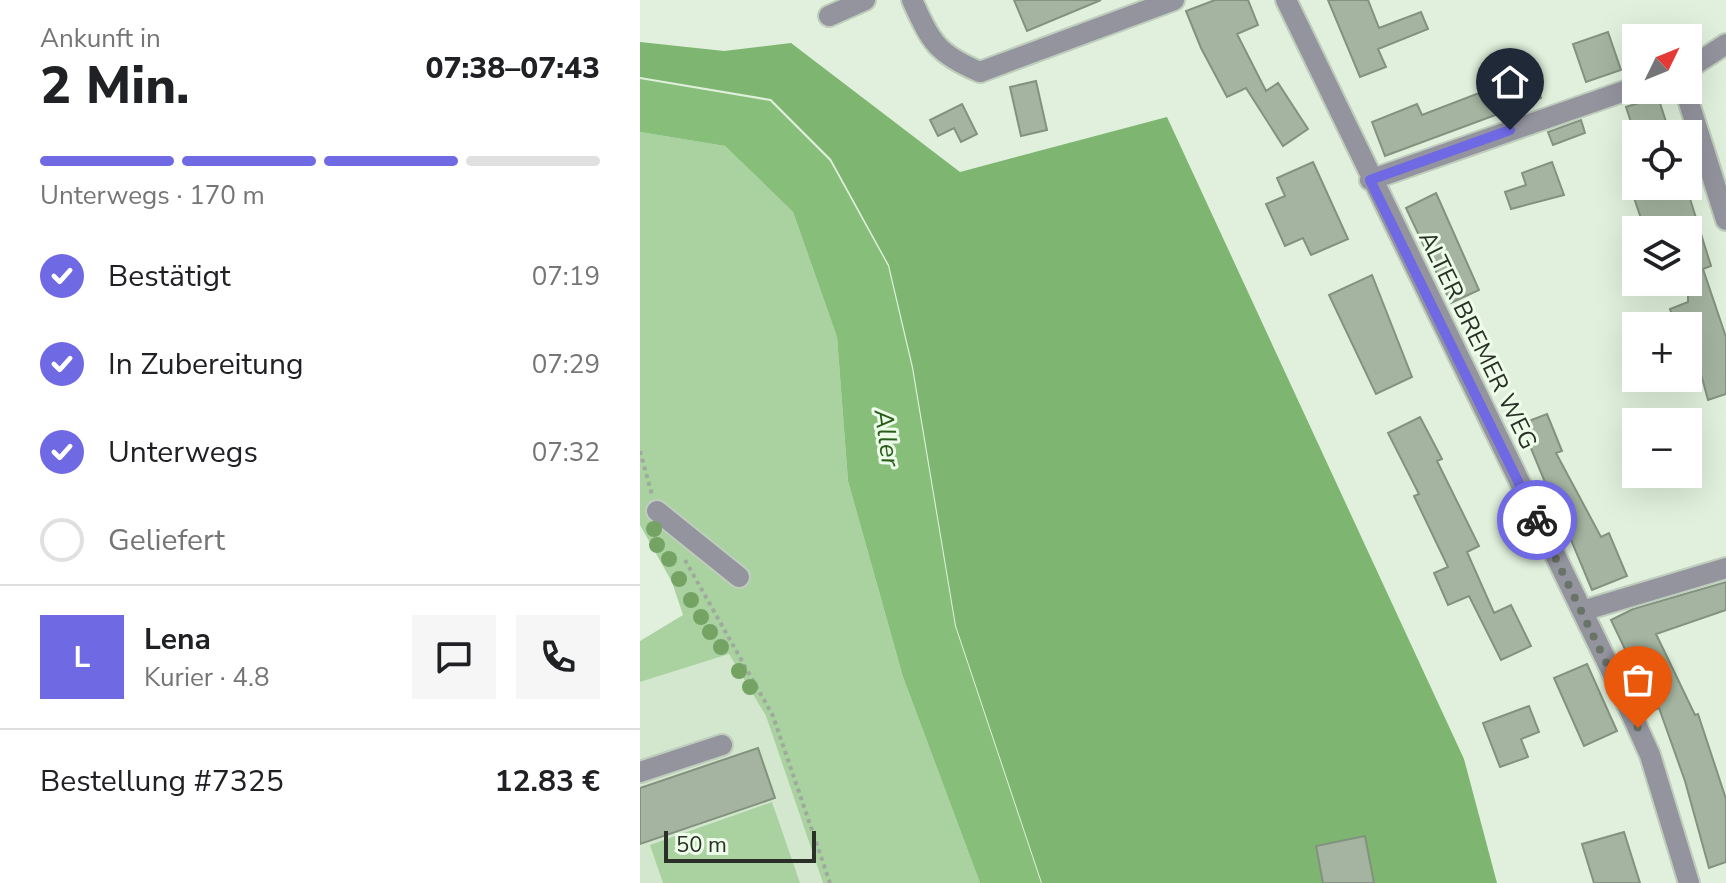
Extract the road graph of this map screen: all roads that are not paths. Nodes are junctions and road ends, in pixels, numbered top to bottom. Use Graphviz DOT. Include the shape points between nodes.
graph roads {
  1 [pos="865,0"];
  2 [pos="912,0"];
  3 [pos="1174,0"];
  4 [pos="1286,0"];
  5 [pos="829,16"];
  6 [pos="1726,44"];
  7 [pos="1702,60"];
  8 [pos="1622,92"];
  9 [pos="1689,104"];
  10 [pos="1370,180"];
  11 [pos="1726,220"];
  12 [pos="657,511"];
  13 [pos="1726,568"];
  14 [pos="739,577"];
  15 [pos="1582,611"];
  16 [pos="722,745"];
  17 [pos="640,772"];
  18 [pos="1689,883"];
  1 -- 5 [label="street"];
  2 -- 3 [label="street" via="930,41 948,59 980,72"];
  4 -- 10 [label="street, ALTER BREMER WEG"];
  6 -- 7 [label="street"];
  8 -- 10 [label="street"];
  9 -- 11 [label="street"];
  10 -- 15 [label="street, ALTER BREMER WEG"];
  12 -- 14 [label="street"];
  13 -- 15 [label="street"];
  15 -- 18 [label="street, ALTER BREMER WEG" via="1650,755"];
  16 -- 17 [label="street"];
}
